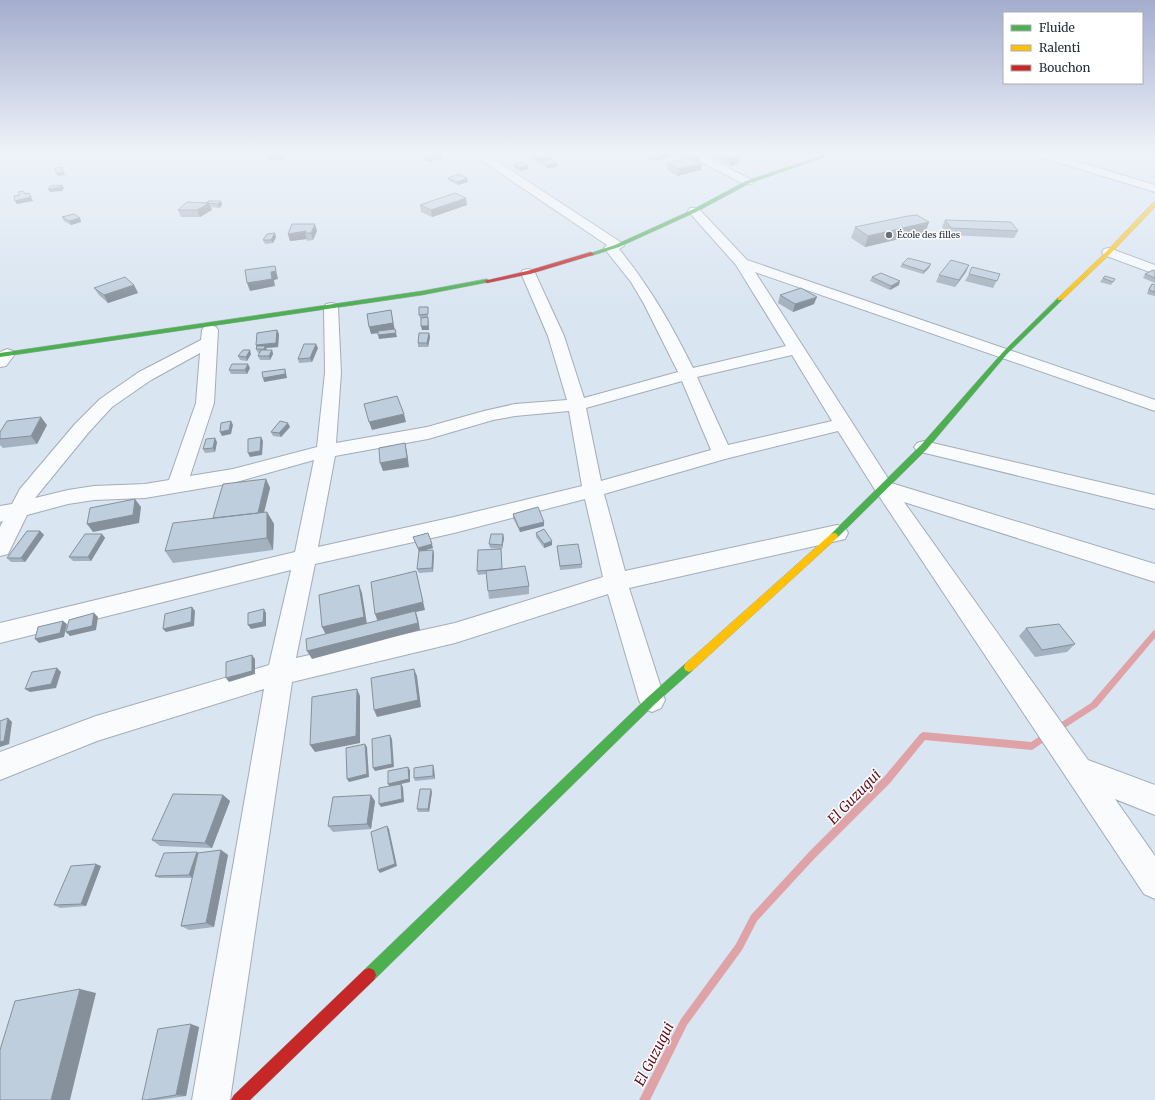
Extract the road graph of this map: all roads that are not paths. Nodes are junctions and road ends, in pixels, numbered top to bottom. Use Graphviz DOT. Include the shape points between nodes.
graph roads {
  1 [pos="551,203"];
  2 [pos="708,203"];
  3 [pos="1155,204"];
  4 [pos="694,211"];
  5 [pos="614,247"];
  6 [pos="1109,252"];
  7 [pos="742,263"];
  8 [pos="1155,270"];
  9 [pos="528,273"];
  10 [pos="331,307"];
  11 [pos="210,333"];
  12 [pos="795,349"];
  13 [pos="1005,353"];
  14 [pos="2,357"];
  15 [pos="688,375"];
  16 [pos="577,405"];
  17 [pos="1155,406"];
  18 [pos="842,424"];
  19 [pos="924,447"];
  20 [pos="326,450"];
  21 [pos="722,453"];
  22 [pos="178,484"];
  23 [pos="884,488"];
  24 [pos="593,490"];
  25 [pos="1155,502"];
  26 [pos="18,508"];
  27 [pos="0,514"];
  28 [pos="837,533"];
  29 [pos="0,548"];
  30 [pos="305,558"];
  31 [pos="1155,573"];
  32 [pos="616,582"];
  33 [pos="0,634"];
  34 [pos="280,673"];
  35 [pos="652,700"];
  36 [pos="0,766"];
  37 [pos="1078,770"];
  38 [pos="1155,800"];
  39 [pos="1155,883"];
  40 [pos="211,1100"];
  41 [pos="239,1100"];
  1 -- 5 [label="street"];
  2 -- 4 [label="street"];
  3 -- 6 [label="street"];
  4 -- 5 [label="street"];
  4 -- 7 [label="street"];
  5 -- 9 [label="street"];
  5 -- 15 [label="street" via="658,316"];
  6 -- 8 [label="street"];
  6 -- 13 [label="street"];
  7 -- 12 [label="street"];
  7 -- 13 [label="street"];
  9 -- 10 [label="street"];
  9 -- 16 [label="street" via="556,336"];
  10 -- 11 [label="street"];
  10 -- 20 [label="street" via="333,373"];
  11 -- 14 [label="street"];
  11 -- 22 [label="street" via="205,403"];
  11 -- 26 [label="street" via="106,403 82,428"];
  12 -- 15 [label="street"];
  12 -- 18 [label="street"];
  13 -- 17 [label="street"];
  13 -- 19 [label="street"];
  15 -- 16 [label="street"];
  15 -- 21 [label="street"];
  16 -- 20 [label="street" via="515,410 428,433"];
  16 -- 24 [label="street"];
  18 -- 21 [label="street"];
  18 -- 23 [label="street"];
  19 -- 23 [label="street"];
  19 -- 25 [label="street"];
  20 -- 22 [label="street" via="233,476"];
  20 -- 30 [label="street"];
  21 -- 24 [label="street"];
  22 -- 26 [label="street" via="144,491 94,493"];
  23 -- 28 [label="street"];
  23 -- 31 [label="street"];
  23 -- 37 [label="street"];
  24 -- 30 [label="street" via="454,525"];
  24 -- 32 [label="street"];
  26 -- 27 [label="street"];
  26 -- 29 [label="street"];
  28 -- 32 [label="street"];
  28 -- 35 [label="street"];
  30 -- 33 [label="street"];
  30 -- 34 [label="street"];
  32 -- 34 [label="street" via="455,633"];
  32 -- 35 [label="street"];
  34 -- 36 [label="street" via="96,729"];
  34 -- 40 [label="street"];
  35 -- 41 [label="street"];
  37 -- 38 [label="street"];
  37 -- 39 [label="street"];
}
